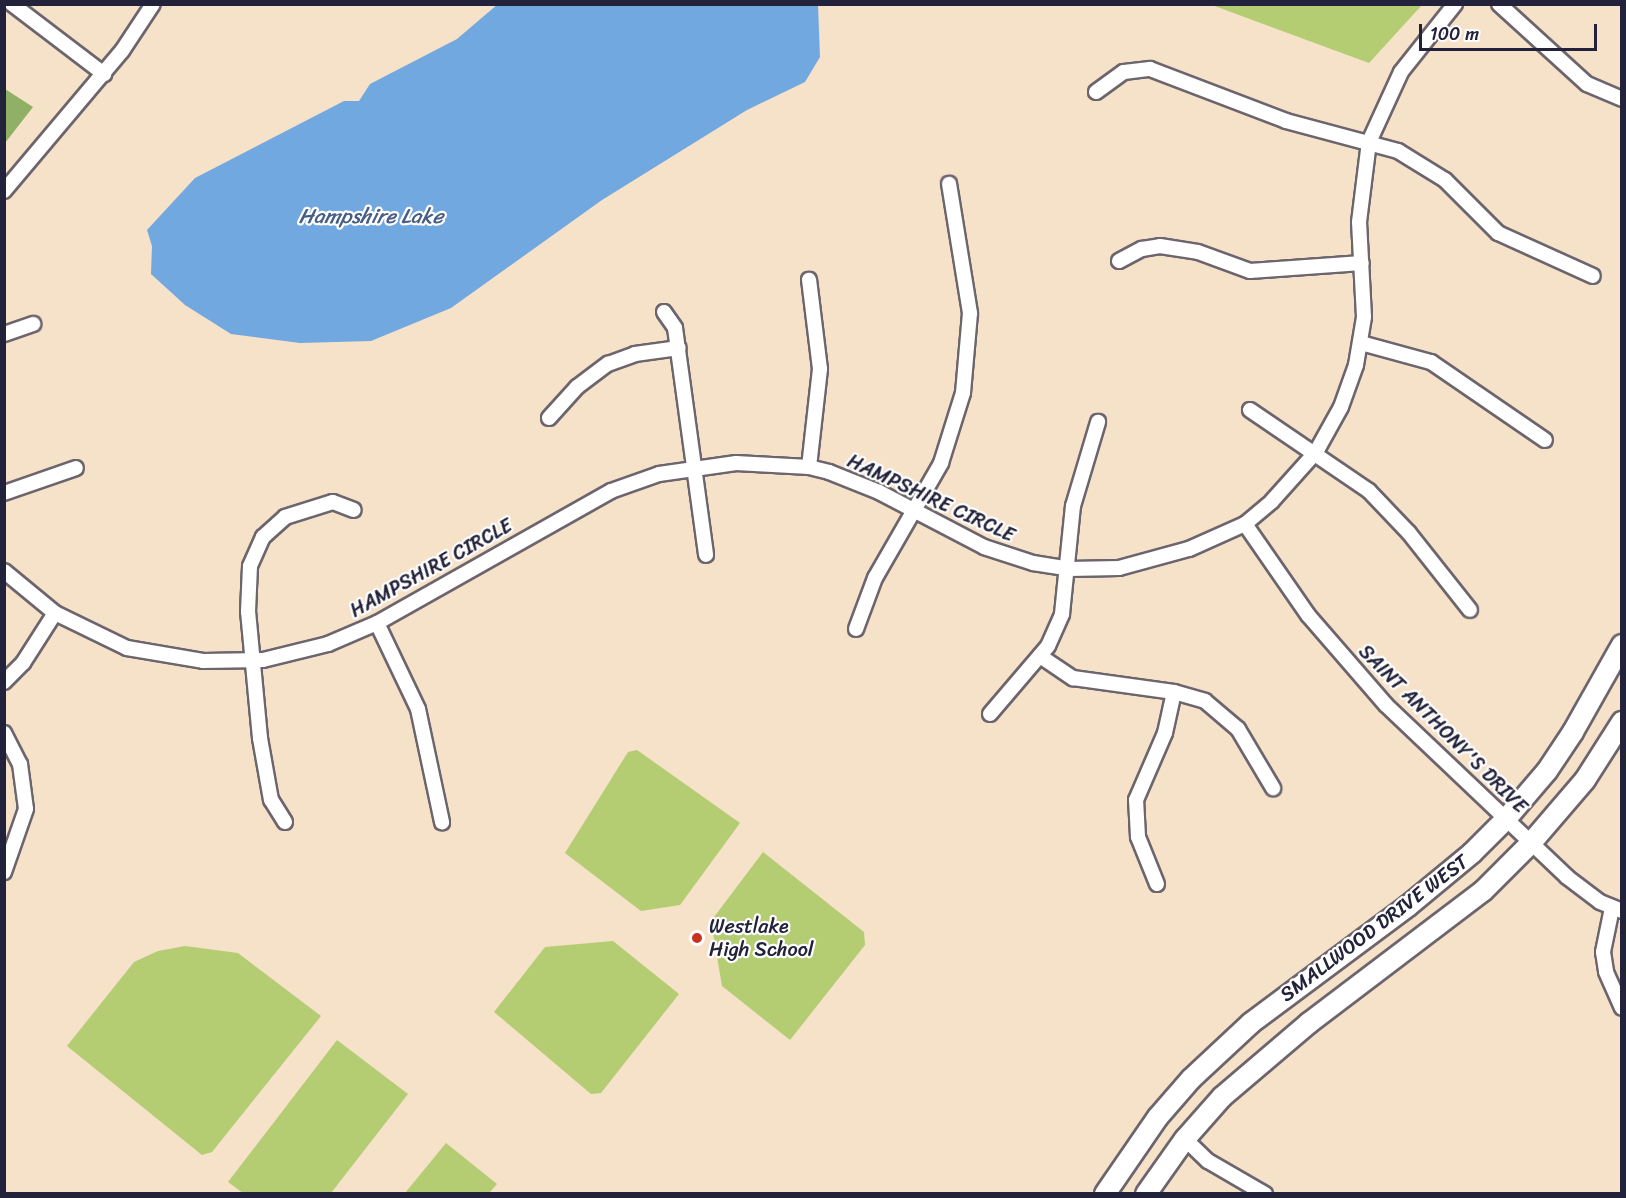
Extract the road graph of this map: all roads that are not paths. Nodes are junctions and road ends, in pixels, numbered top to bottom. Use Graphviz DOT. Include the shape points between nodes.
graph roads {
  1 [pos="12,4"];
  2 [pos="153,4"];
  3 [pos="1455,4"];
  4 [pos="1499,4"];
  5 [pos="104,74"];
  6 [pos="1096,92"];
  7 [pos="1622,99"];
  8 [pos="1369,142"];
  9 [pos="950,184"];
  10 [pos="4,191"];
  11 [pos="1119,261"];
  12 [pos="1362,262"];
  13 [pos="1593,276"];
  14 [pos="809,280"];
  15 [pos="664,312"];
  16 [pos="33,324"];
  17 [pos="4,334"];
  18 [pos="1361,343"];
  19 [pos="679,348"];
  20 [pos="1250,410"];
  21 [pos="549,418"];
  22 [pos="1098,422"];
  23 [pos="1545,440"];
  24 [pos="1316,452"];
  25 [pos="694,466"];
  26 [pos="809,467"];
  27 [pos="76,468"];
  28 [pos="4,493"];
  29 [pos="354,510"];
  30 [pos="913,510"];
  31 [pos="1245,524"];
  32 [pos="706,555"];
  33 [pos="1069,569"];
  34 [pos="4,571"];
  35 [pos="1470,610"];
  36 [pos="55,613"];
  37 [pos="377,623"];
  38 [pos="856,629"];
  39 [pos="1622,645"];
  40 [pos="1040,657"];
  41 [pos="252,661"];
  42 [pos="4,682"];
  43 [pos="1174,692"];
  44 [pos="990,714"];
  45 [pos="1622,722"];
  46 [pos="4,733"];
  47 [pos="1273,788"];
  48 [pos="1506,819"];
  49 [pos="285,822"];
  50 [pos="442,822"];
  51 [pos="1531,843"];
  52 [pos="4,872"];
  53 [pos="1157,884"];
  54 [pos="1617,909"];
  55 [pos="1622,1008"];
  56 [pos="1185,1139"];
  57 [pos="1105,1194"];
  58 [pos="1146,1194"];
  59 [pos="1265,1194"];
  1 -- 5 [label="street"];
  2 -- 5 [label="street"];
  3 -- 8 [label="street, HAMPSHIRE CIRCLE" via="1401,72"];
  4 -- 7 [label="street" via="1587,84"];
  5 -- 10 [label="street"];
  6 -- 8 [label="street" via="1124,72 1149,69 1286,121"];
  8 -- 12 [label="street, HAMPSHIRE CIRCLE" via="1360,204"];
  8 -- 13 [label="street" via="1430,169 1481,220 1508,239"];
  9 -- 30 [label="street" via="968,287 970,351 952,437"];
  11 -- 12 [label="street" via="1142,249 1160,246 1197,252 1250,271"];
  12 -- 18 [label="street, HAMPSHIRE CIRCLE" via="1365,300"];
  14 -- 26 [label="street" via="820,387"];
  15 -- 19 [label="street" via="675,328"];
  16 -- 17 [label="street"];
  18 -- 23 [label="street" via="1431,362"];
  18 -- 24 [label="street, HAMPSHIRE CIRCLE" via="1341,407"];
  19 -- 21 [label="street" via="635,354 608,364 577,387"];
  19 -- 25 [label="street"];
  20 -- 24 [label="street"];
  22 -- 33 [label="street" via="1073,506"];
  24 -- 31 [label="street, HAMPSHIRE CIRCLE" via="1286,488"];
  24 -- 35 [label="street" via="1386,507"];
  25 -- 26 [label="street, HAMPSHIRE CIRCLE" via="753,462"];
  25 -- 32 [label="street"];
  25 -- 37 [label="street, HAMPSHIRE CIRCLE" via="611,490"];
  26 -- 30 [label="street, HAMPSHIRE CIRCLE" via="861,484"];
  27 -- 28 [label="street"];
  29 -- 41 [label="street" via="333,502 297,512 277,522 263,537 247,582"];
  30 -- 33 [label="street, HAMPSHIRE CIRCLE" via="992,550"];
  30 -- 38 [label="street" via="874,578"];
  31 -- 33 [label="street, HAMPSHIRE CIRCLE" via="1161,559 1119,568"];
  31 -- 48 [label="street, SAINT ANTHONY'S DRIVE" via="1308,615 1360,678"];
  33 -- 40 [label="street" via="1062,614"];
  34 -- 36 [label="street, HAMPSHIRE CIRCLE"];
  36 -- 41 [label="street, HAMPSHIRE CIRCLE" via="127,648 164,657"];
  36 -- 42 [label="street" via="23,663"];
  37 -- 41 [label="street, HAMPSHIRE CIRCLE" via="321,646"];
  37 -- 50 [label="street" via="418,710"];
  39 -- 48 [label="street, SMALLWOOD DRIVE WEST" via="1595,698 1566,742"];
  40 -- 43 [label="street" via="1082,681"];
  40 -- 44 [label="street"];
  41 -- 49 [label="street" via="266,781 274,808"];
  43 -- 47 [label="street" via="1205,701 1228,718 1245,738"];
  43 -- 53 [label="street" via="1165,733 1136,800 1138,837"];
  45 -- 51 [label="street, SMALLWOOD DRIVE WEST" via="1585,780"];
  46 -- 52 [label="street" via="20,764 26,801 25,818"];
  48 -- 51 [label="street, SAINT ANTHONY'S DRIVE"];
  48 -- 57 [label="street, SMALLWOOD DRIVE WEST" via="1408,906 1243,1030 1158,1117"];
  51 -- 54 [label="street, SAINT ANTHONY'S DRIVE" via="1578,887"];
  51 -- 56 [label="street, SMALLWOOD DRIVE WEST" via="1474,897 1279,1046 1222,1097"];
  54 -- 55 [label="street" via="1603,952 1606,972"];
  56 -- 58 [label="street, SMALLWOOD DRIVE WEST"];
  56 -- 59 [label="street" via="1208,1161"];
}
